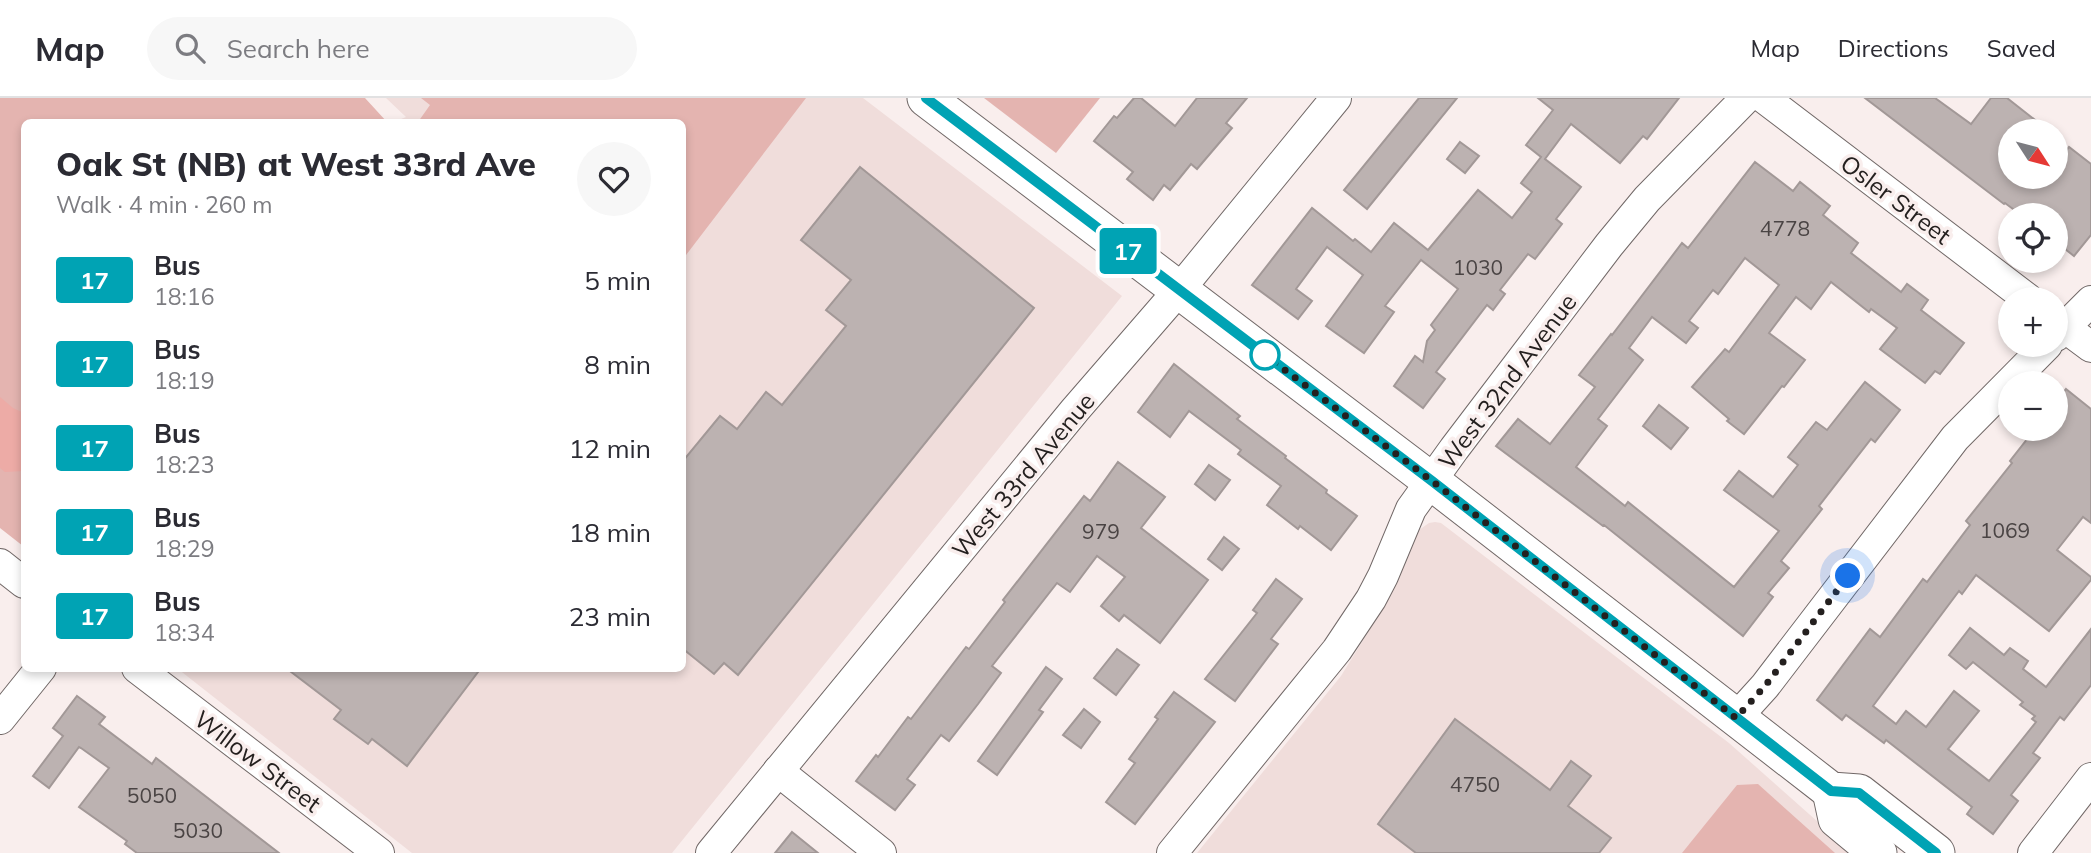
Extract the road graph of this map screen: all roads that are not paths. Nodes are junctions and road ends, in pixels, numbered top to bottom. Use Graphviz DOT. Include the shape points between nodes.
graph roads {
  1 [pos="926,98"];
  2 [pos="1336,98"];
  3 [pos="1746,98"];
  4 [pos="1764,98"];
  5 [pos="2012,287"];
  6 [pos="1180,290"];
  7 [pos="2091,301"];
  8 [pos="2068,321"];
  9 [pos="2068,337"];
  10 [pos="2091,348"];
  11 [pos="2032,357"];
  12 [pos="1432,481"];
  13 [pos="0,564"];
  14 [pos="21,581"];
  15 [pos="38,672"];
  16 [pos="142,672"];
  17 [pos="1736,718"];
  18 [pos="0,719"];
  19 [pos="778,771"];
  20 [pos="2091,778"];
  21 [pos="1831,791"];
  22 [pos="379,853"];
  23 [pos="711,853"];
  24 [pos="881,853"];
  25 [pos="1171,853"];
  26 [pos="1878,853"];
  27 [pos="1936,853"];
  28 [pos="2033,853"];
  1 -- 6 [label="main road"];
  2 -- 6 [label="street, West 33rd Avenue"];
  3 -- 12 [label="street, West 32nd Avenue" via="1640,208"];
  4 -- 5 [label="street, Osler Street"];
  6 -- 12 [label="main road"];
  6 -- 19 [label="street, West 33rd Avenue" via="1075,410"];
  7 -- 8 [label="street"];
  9 -- 10 [label="street"];
  11 -- 17 [label="street" via="1955,438"];
  12 -- 17 [label="main road"];
  12 -- 25 [label="street, West 32nd Avenue" via="1411,509 1383,576 1357,622"];
  13 -- 14 [label="street"];
  15 -- 18 [label="street"];
  16 -- 22 [label="street, Willow Street"];
  17 -- 21 [label="main road"];
  19 -- 23 [label="street, West 33rd Avenue"];
  19 -- 24 [label="street"];
  20 -- 28 [label="street"];
  21 -- 26 [label="main road" via="1837,819"];
  21 -- 27 [label="main road" via="1859,793"];
}
